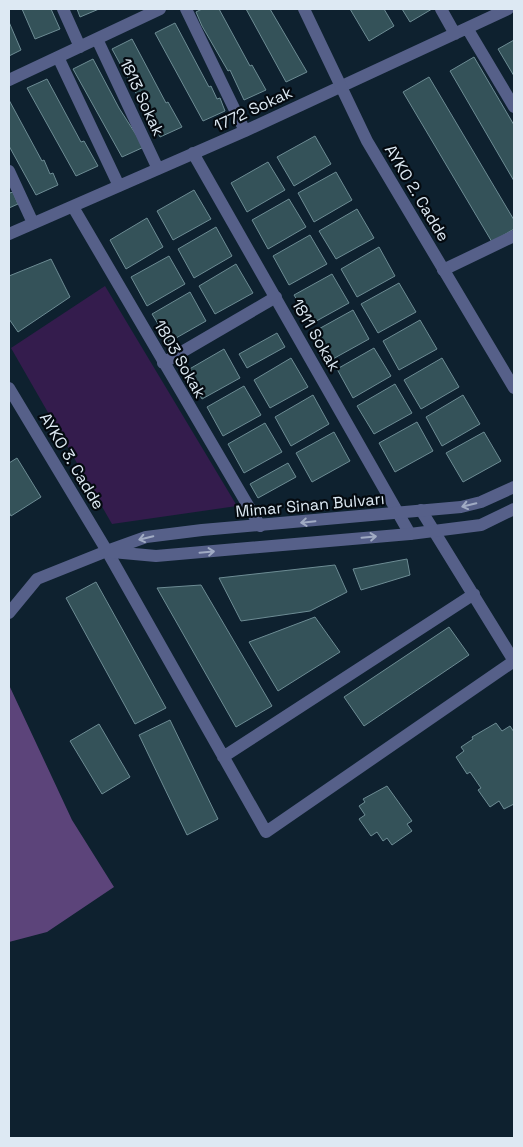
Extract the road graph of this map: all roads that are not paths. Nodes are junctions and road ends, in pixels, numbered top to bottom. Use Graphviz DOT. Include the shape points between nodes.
graph roads {
  1 [pos="62,9"];
  2 [pos="160,9"];
  3 [pos="186,9"];
  4 [pos="304,9"];
  5 [pos="441,9"];
  6 [pos="500,10"];
  7 [pos="467,28"];
  8 [pos="455,34"];
  9 [pos="97,39"];
  10 [pos="80,47"];
  11 [pos="58,56"];
  12 [pos="9,80"];
  13 [pos="342,85"];
  14 [pos="514,107"];
  15 [pos="245,131"];
  16 [pos="193,154"];
  17 [pos="158,169"];
  18 [pos="9,172"];
  19 [pos="119,186"];
  20 [pos="73,206"];
  21 [pos="33,223"];
  22 [pos="9,234"];
  23 [pos="514,236"];
  24 [pos="444,270"];
  25 [pos="276,297"];
  26 [pos="163,363"];
  27 [pos="9,388"];
  28 [pos="514,388"];
  29 [pos="514,487"];
  30 [pos="514,509"];
  31 [pos="421,510"];
  32 [pos="400,514"];
  33 [pos="260,526"];
  34 [pos="434,530"];
  35 [pos="410,534"];
  36 [pos="106,552"];
  37 [pos="474,594"];
  38 [pos="9,613"];
  39 [pos="514,661"];
  40 [pos="223,757"];
  1 -- 10 [label="street"];
  2 -- 9 [label="street"];
  3 -- 15 [label="street"];
  4 -- 13 [label="street, AYKO 2. Cadde"];
  5 -- 8 [label="street"];
  6 -- 7 [label="street, 1772 Sokak"];
  7 -- 8 [label="street, 1772 Sokak"];
  7 -- 14 [label="street"];
  8 -- 13 [label="street, 1772 Sokak"];
  9 -- 10 [label="street"];
  9 -- 17 [label="street, 1813 Sokak"];
  10 -- 11 [label="street"];
  11 -- 12 [label="street"];
  11 -- 19 [label="street"];
  13 -- 15 [label="street, 1772 Sokak"];
  13 -- 24 [label="street, AYKO 2. Cadde" via="367,140"];
  15 -- 16 [label="street, 1772 Sokak"];
  16 -- 17 [label="street, 1772 Sokak"];
  16 -- 25 [label="street, 1811 Sokak"];
  17 -- 19 [label="street, 1772 Sokak"];
  18 -- 21 [label="street"];
  19 -- 20 [label="street, 1772 Sokak"];
  20 -- 21 [label="street, 1772 Sokak"];
  20 -- 26 [label="street, 1803 Sokak"];
  21 -- 22 [label="street, 1772 Sokak"];
  23 -- 24 [label="street"];
  24 -- 28 [label="street, AYKO 2. Cadde"];
  25 -- 26 [label="street"];
  25 -- 32 [label="street, 1811 Sokak"];
  26 -- 33 [label="street, 1803 Sokak"];
  27 -- 36 [label="street, AYKO 3. Cadde"];
  29 -- 31 [label="street, Mimar Sinan Bulvarı, one-way" via="462,507"];
  30 -- 34 [label="street, Mimar Sinan Bulvarı" via="481,525"];
  31 -- 32 [label="street, Mimar Sinan Bulvarı"];
  31 -- 34 [label="street"];
  32 -- 33 [label="street, Mimar Sinan Bulvarı, one-way"];
  32 -- 35 [label="street, 1811 Sokak"];
  33 -- 36 [label="street, Mimar Sinan Bulvarı, one-way" via="146,537"];
  34 -- 35 [label="street, Mimar Sinan Bulvarı"];
  34 -- 37 [label="street"];
  36 -- 35 [label="street, Mimar Sinan Bulvarı, one-way" via="156,556"];
  36 -- 38 [label="street, Mimar Sinan Bulvarı" via="37,579"];
  36 -- 40 [label="street, AYKO 3. Cadde"];
  37 -- 39 [label="street"];
  37 -- 40 [label="street"];
  39 -- 40 [label="street, AYKO 3. Cadde" via="266,832"];
}
